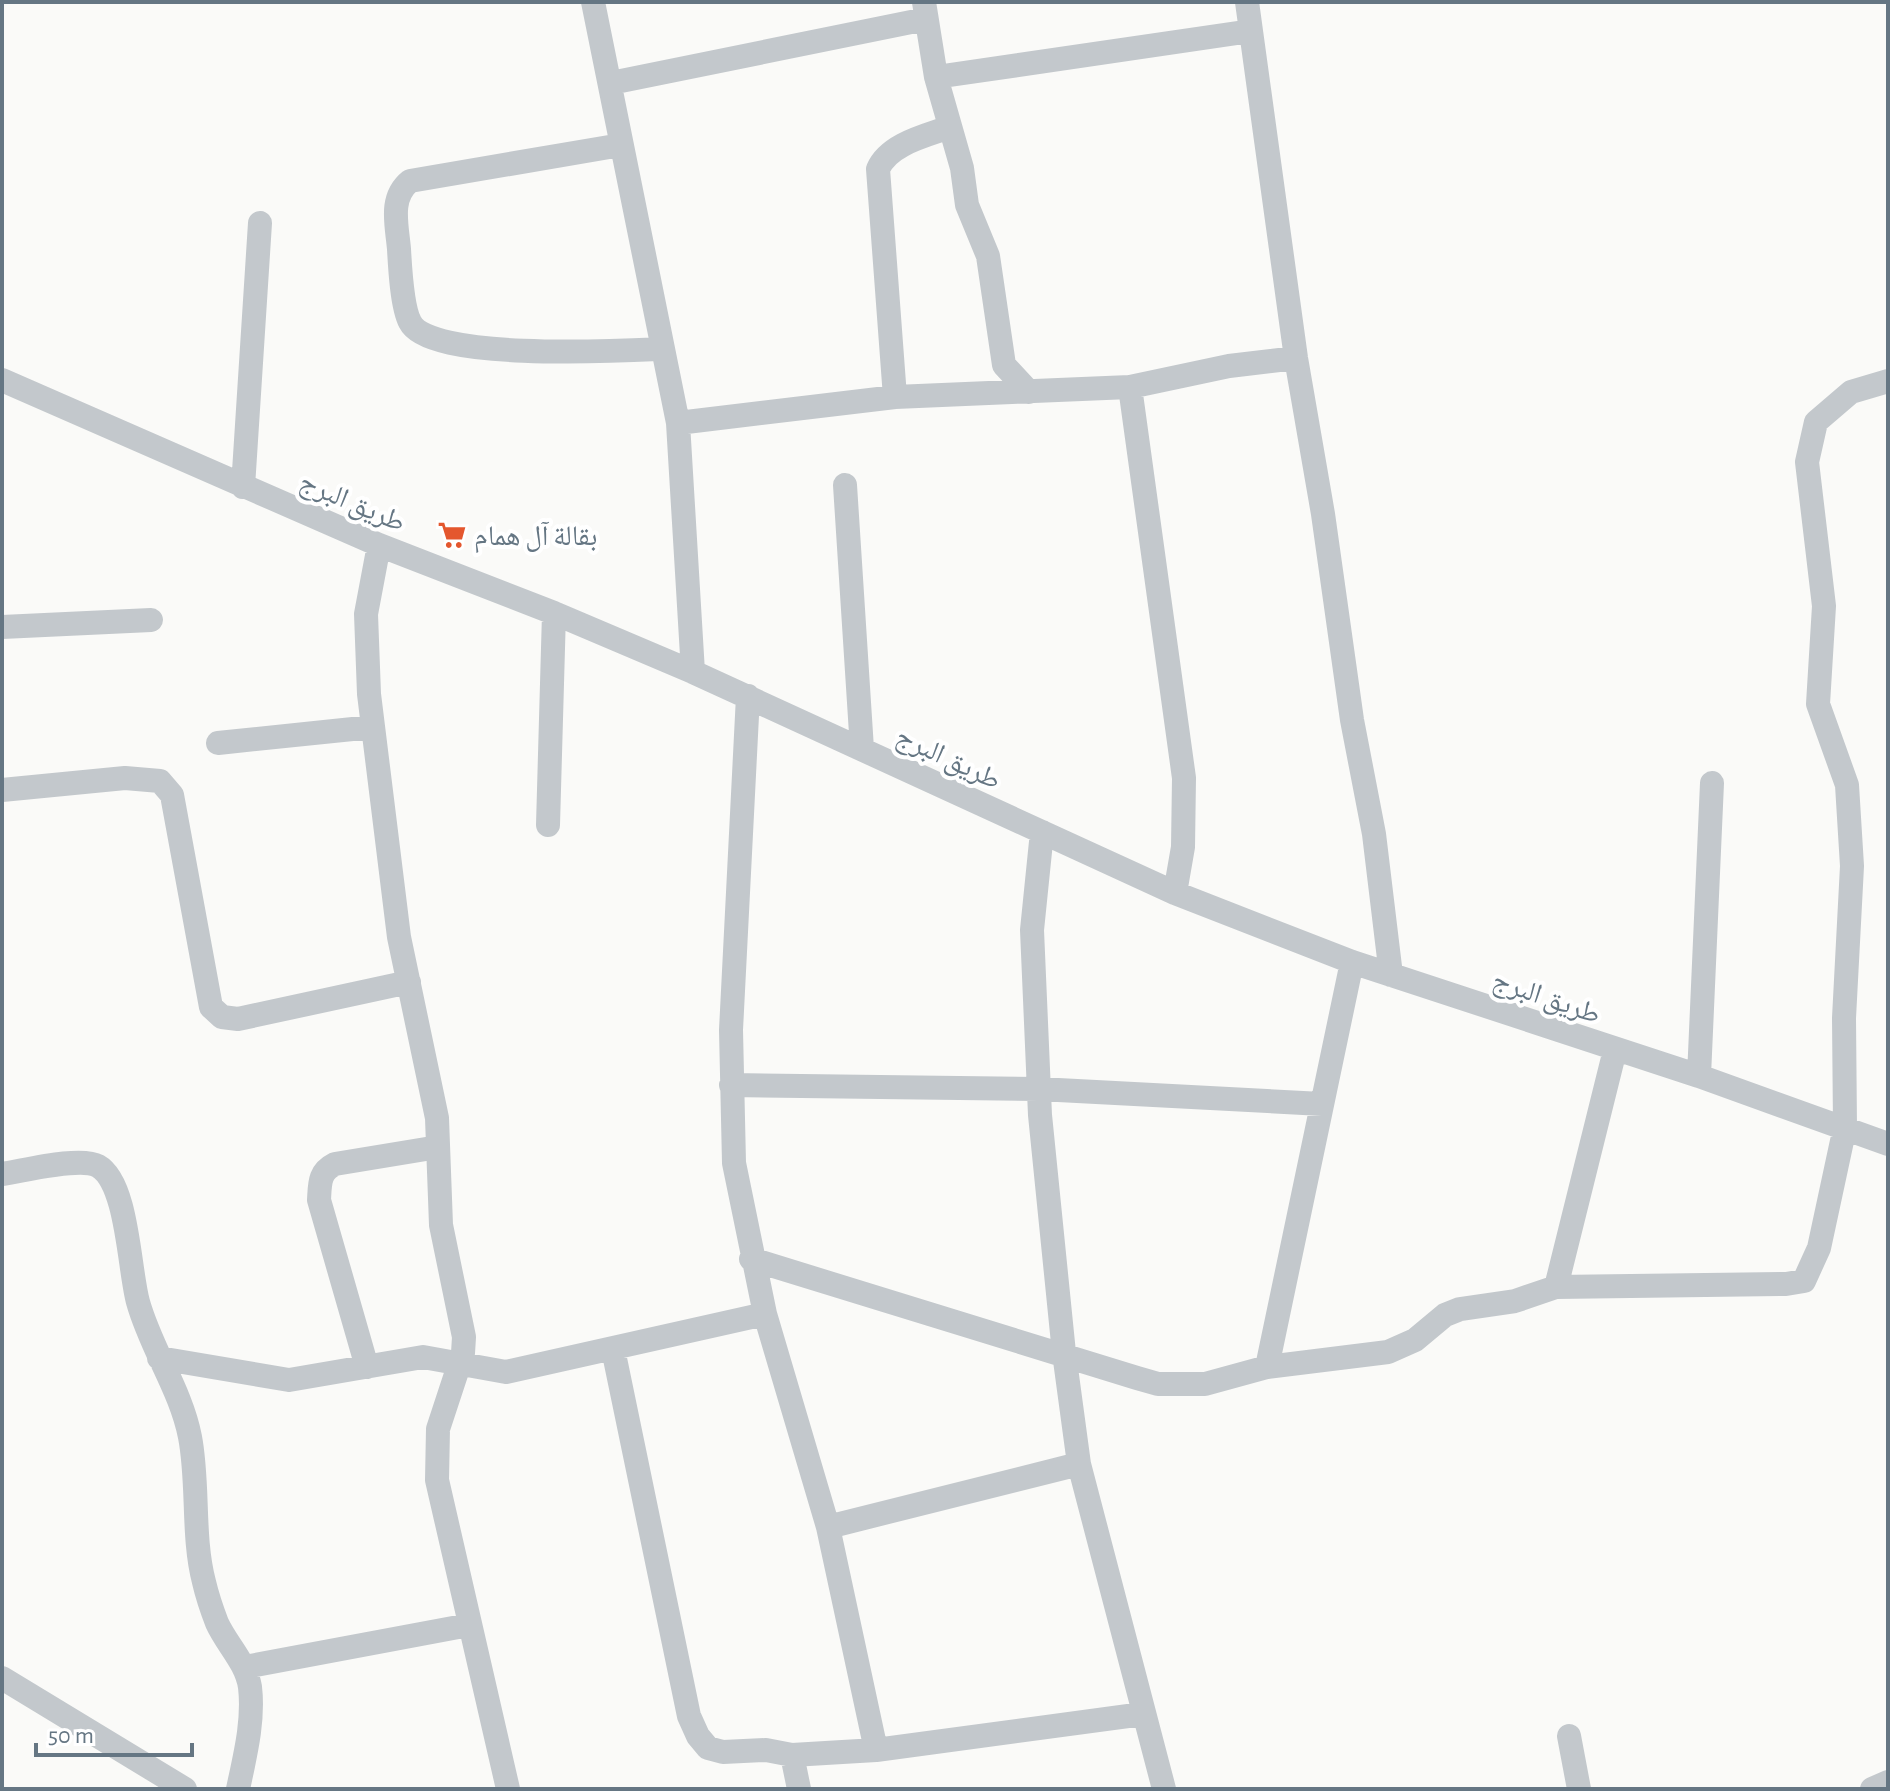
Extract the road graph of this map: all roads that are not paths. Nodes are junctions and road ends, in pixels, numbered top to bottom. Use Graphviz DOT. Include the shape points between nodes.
graph roads {
  1 [pos="593,2"];
  2 [pos="1247,2"];
  3 [pos="925,10"];
  4 [pos="1251,31"];
  5 [pos="936,77"];
  6 [pos="611,83"];
  7 [pos="950,127"];
  8 [pos="621,145"];
  9 [pos="260,223"];
  10 [pos="661,349"];
  11 [pos="1296,358"];
  12 [pos="2,380"];
  13 [pos="1888,381"];
  14 [pos="1130,387"];
  15 [pos="1029,392"];
  16 [pos="895,397"];
  17 [pos="678,423"];
  18 [pos="845,485"];
  19 [pos="243,487"];
  20 [pos="379,545"];
  21 [pos="554,613"];
  22 [pos="151,620"];
  23 [pos="2,627"];
  24 [pos="693,672"];
  25 [pos="748,696"];
  26 [pos="372,727"];
  27 [pos="218,743"];
  28 [pos="862,749"];
  29 [pos="1712,783"];
  30 [pos="2,790"];
  31 [pos="548,825"];
  32 [pos="1042,832"];
  33 [pos="1175,893"];
  34 [pos="1352,962"];
  35 [pos="1391,975"];
  36 [pos="409,982"];
  37 [pos="1615,1050"];
  38 [pos="1699,1076"];
  39 [pos="731,1085"];
  40 [pos="1039,1089"];
  41 [pos="1322,1104"];
  42 [pos="1845,1127"];
  43 [pos="1888,1144"];
  44 [pos="438,1147"];
  45 [pos="2,1174"];
  46 [pos="751,1259"];
  47 [pos="1556,1287"];
  48 [pos="765,1314"];
  49 [pos="613,1349"];
  50 [pos="1064,1353"];
  51 [pos="159,1358"];
  52 [pos="460,1363"];
  53 [pos="367,1367"];
  54 [pos="1267,1367"];
  55 [pos="1079,1464"];
  56 [pos="828,1527"];
  57 [pos="469,1625"];
  58 [pos="245,1667"];
  59 [pos="2,1678"];
  60 [pos="1143,1714"];
  61 [pos="1569,1736"];
  62 [pos="876,1750"];
  63 [pos="792,1755"];
  64 [pos="140,1778"];
  65 [pos="1888,1782"];
  66 [pos="185,1789"];
  67 [pos="238,1789"];
  68 [pos="508,1789"];
  69 [pos="799,1789"];
  70 [pos="1164,1789"];
  71 [pos="1579,1789"];
  72 [pos="1872,1789"];
  1 -- 6 [label="street"];
  2 -- 4 [label="street"];
  3 -- 5 [label="street"];
  3 -- 6 [label="street"];
  4 -- 5 [label="street"];
  4 -- 11 [label="street"];
  5 -- 7 [label="street"];
  6 -- 8 [label="street"];
  7 -- 15 [label="street" via="967,205 988,256 1004,365"];
  7 -- 16 [label="street" via="902,146 883,158 878,169"];
  8 -- 10 [label="street"];
  8 -- 10 [label="street" via="410,181 395,200 410,322 420,333 496,349 546,354"];
  9 -- 19 [label="street"];
  10 -- 17 [label="street"];
  11 -- 14 [label="street"];
  11 -- 35 [label="street" via="1374,834"];
  12 -- 19 [label="street, طريق البرج"];
  13 -- 42 [label="street" via="1851,392 1816,422 1807,462 1824,606 1818,704 1847,785 1852,866"];
  14 -- 15 [label="street"];
  14 -- 33 [label="street" via="1184,778 1183,847"];
  15 -- 16 [label="street"];
  16 -- 17 [label="street"];
  17 -- 24 [label="street"];
  18 -- 28 [label="street"];
  19 -- 20 [label="street, طريق البرج"];
  20 -- 21 [label="street, طريق البرج"];
  20 -- 26 [label="street" via="366,614"];
  21 -- 24 [label="street, طريق البرج"];
  21 -- 31 [label="street"];
  22 -- 23 [label="street"];
  24 -- 25 [label="street, طريق البرج"];
  25 -- 28 [label="street, طريق البرج"];
  25 -- 39 [label="street"];
  26 -- 27 [label="street"];
  26 -- 36 [label="street" via="387,860"];
  28 -- 32 [label="street, طريق البرج"];
  29 -- 38 [label="street"];
  30 -- 36 [label="street" via="125,778 160,781 172,795 211,1007 222,1017 238,1019"];
  32 -- 33 [label="street, طريق البرج"];
  32 -- 40 [label="street" via="1032,930"];
  33 -- 34 [label="street, طريق البرج"];
  34 -- 35 [label="street, طريق البرج"];
  34 -- 41 [label="street"];
  35 -- 37 [label="street, طريق البرج"];
  36 -- 44 [label="street" via="437,1118"];
  37 -- 38 [label="street, طريق البرج"];
  37 -- 47 [label="street"];
  38 -- 42 [label="street, طريق البرج"];
  39 -- 40 [label="street"];
  39 -- 46 [label="street" via="730,1134"];
  40 -- 41 [label="street"];
  40 -- 50 [label="street"];
  41 -- 54 [label="street"];
  42 -- 43 [label="street, طريق البرج"];
  42 -- 47 [label="street" via="1819,1248 1804,1281"];
  44 -- 52 [label="street" via="441,1225 464,1337"];
  44 -- 53 [label="street" via="335,1164 320,1179 319,1200"];
  45 -- 51 [label="street" via="83,1162 109,1176 120,1202 138,1302"];
  46 -- 48 [label="street"];
  46 -- 50 [label="street"];
  47 -- 54 [label="street" via="1515,1301 1460,1309 1400,1349"];
  48 -- 49 [label="street"];
  48 -- 56 [label="street"];
  49 -- 52 [label="street" via="506,1372"];
  49 -- 63 [label="street" via="689,1716 708,1748"];
  50 -- 54 [label="street" via="1158,1384 1205,1384"];
  50 -- 55 [label="street"];
  51 -- 53 [label="street" via="289,1380"];
  51 -- 58 [label="street" via="191,1438 203,1580 218,1623"];
  52 -- 53 [label="street" via="423,1357"];
  52 -- 57 [label="street" via="438,1429 437,1480"];
  55 -- 56 [label="street"];
  55 -- 60 [label="street"];
  56 -- 62 [label="street"];
  57 -- 58 [label="street"];
  57 -- 68 [label="street"];
  58 -- 67 [label="street" via="250,1720"];
  59 -- 64 [label="street"];
  60 -- 62 [label="street"];
  60 -- 70 [label="street"];
  61 -- 71 [label="street"];
  62 -- 63 [label="street"];
  63 -- 69 [label="street"];
  64 -- 66 [label="street"];
  65 -- 72 [label="street"];
}
